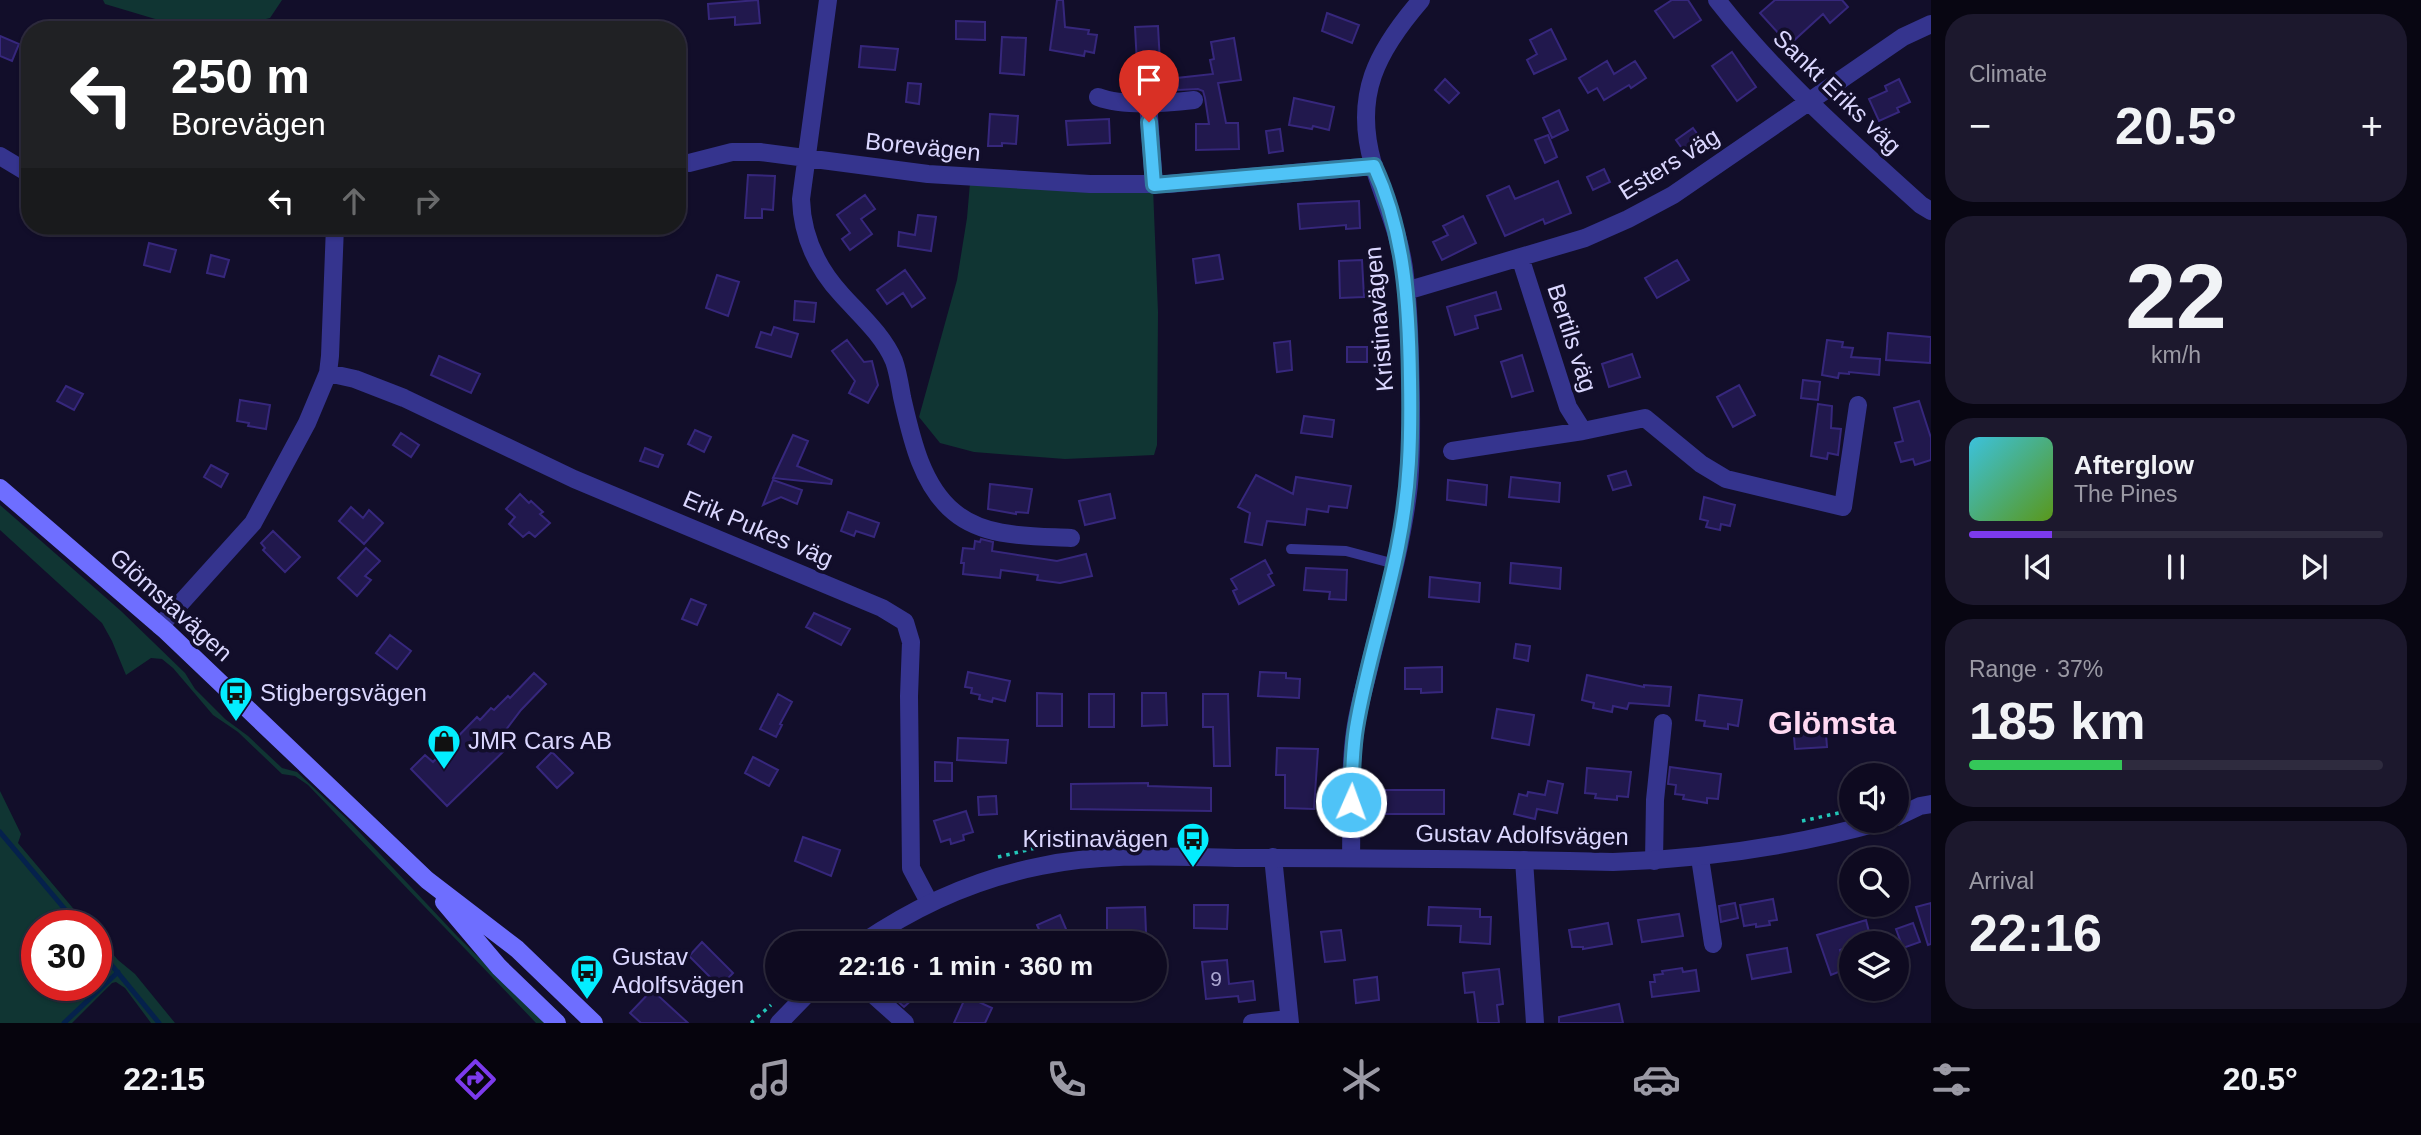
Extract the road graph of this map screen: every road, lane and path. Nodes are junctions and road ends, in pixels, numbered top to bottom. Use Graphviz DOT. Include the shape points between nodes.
graph roads {
  1 [pos="828,0"];
  2 [pos="1421,0"];
  3 [pos="1717,0"];
  4 [pos="1931,24"];
  5 [pos="1098,97"];
  6 [pos="1194,100"];
  7 [pos="1148,102"];
  8 [pos="1809,103"];
  9 [pos="0,156"];
  10 [pos="806,158"];
  11 [pos="689,163"];
  12 [pos="1374,166"];
  13 [pos="21,169"];
  14 [pos="1154,185"];
  15 [pos="1931,211"];
  16 [pos="335,235"];
  17 [pos="1520,257"];
  18 [pos="1406,291"];
  19 [pos="328,373"];
  20 [pos="1858,405"];
  21 [pos="1583,431"];
  22 [pos="1452,452"];
  23 [pos="0,488"];
  24 [pos="1071,538"];
  25 [pos="1291,550"];
  26 [pos="1395,564"];
  27 [pos="160,626"];
  28 [pos="1662,723"];
  29 [pos="1931,804"];
  30 [pos="1909,811"];
  31 [pos="1839,831"];
  32 [pos="1273,857"];
  33 [pos="1351,858"];
  34 [pos="1700,858"];
  35 [pos="1524,860"];
  36 [pos="1654,861"];
  37 [pos="427,880"];
  38 [pos="929,902"];
  39 [pos="882,931"];
  40 [pos="1713,944"];
  41 [pos="800,1001"];
  42 [pos="880,1001"];
  43 [pos="1289,1021"];
  44 [pos="557,1023"];
  45 [pos="594,1023"];
  46 [pos="779,1023"];
  47 [pos="905,1023"];
  48 [pos="1252,1023"];
  49 [pos="1535,1023"];
  1 -- 10 [label="street"];
  2 -- 12 [label="street, Kristinavägen" via="1388,44 1368,90 1364,125"];
  3 -- 8 [label="street, Sankt Eriks väg"];
  4 -- 8 [label="street, Esters väg" via="1903,37"];
  5 -- 7 [label="street"];
  6 -- 7 [label="street"];
  7 -- 14 [label="street"];
  8 -- 15 [label="street, Sankt Eriks väg"];
  8 -- 17 [label="street, Esters väg" via="1673,195 1628,219 1585,238"];
  9 -- 13 [label="street"];
  10 -- 11 [label="street, Borevägen" via="732,152"];
  10 -- 14 [label="street, Borevägen" via="973,178"];
  10 -- 24 [label="street" via="801,199 806,238 839,292 872,327 895,363 911,435 932,487 955,513 976,526"];
  12 -- 14 [label="street, Borevägen"];
  12 -- 18 [label="street, Kristinavägen" via="1395,228"];
  16 -- 19 [label="street"];
  17 -- 18 [label="street, Esters väg"];
  17 -- 21 [label="street, Bertils väg" via="1568,407"];
  18 -- 26 [label="street, Kristinavägen" via="1412,445"];
  19 -- 27 [label="street" via="296,445 253,523"];
  19 -- 38 [label="street, Erik Pukes väg" via="404,398 574,480 882,608 905,622 911,642 911,868"];
  20 -- 21 [label="street" via="1843,507 1726,479 1645,418"];
  21 -- 22 [label="street"];
  23 -- 27 [label="main road, Glömstavägen"];
  25 -- 26 [label="lane" via="1346,551"];
  26 -- 33 [label="street, Kristinavägen" via="1355,731"];
  27 -- 37 [label="main road, Glömstavägen"];
  28 -- 36 [label="street, Gustav Adolfsvägen"];
  29 -- 30 [label="street"];
  31 -- 34 [label="street, Gustav Adolfsvägen"];
  32 -- 33 [label="street, Gustav Adolfsvägen"];
  32 -- 38 [label="street, Gustav Adolfsvägen" via="1062,862 1003,875"];
  32 -- 43 [label="street"];
  33 -- 35 [label="street, Gustav Adolfsvägen"];
  34 -- 36 [label="street, Gustav Adolfsvägen"];
  34 -- 40 [label="street"];
  35 -- 36 [label="street, Gustav Adolfsvägen"];
  35 -- 49 [label="street"];
  37 -- 44 [label="main road, Glömstavägen" via="499,967"];
  37 -- 45 [label="main road, Glömstavägen" via="517,949"];
  38 -- 39 [label="street, Gustav Adolfsvägen"];
  41 -- 46 [label="street"];
  42 -- 47 [label="street"];
  43 -- 48 [label="street"];
}
